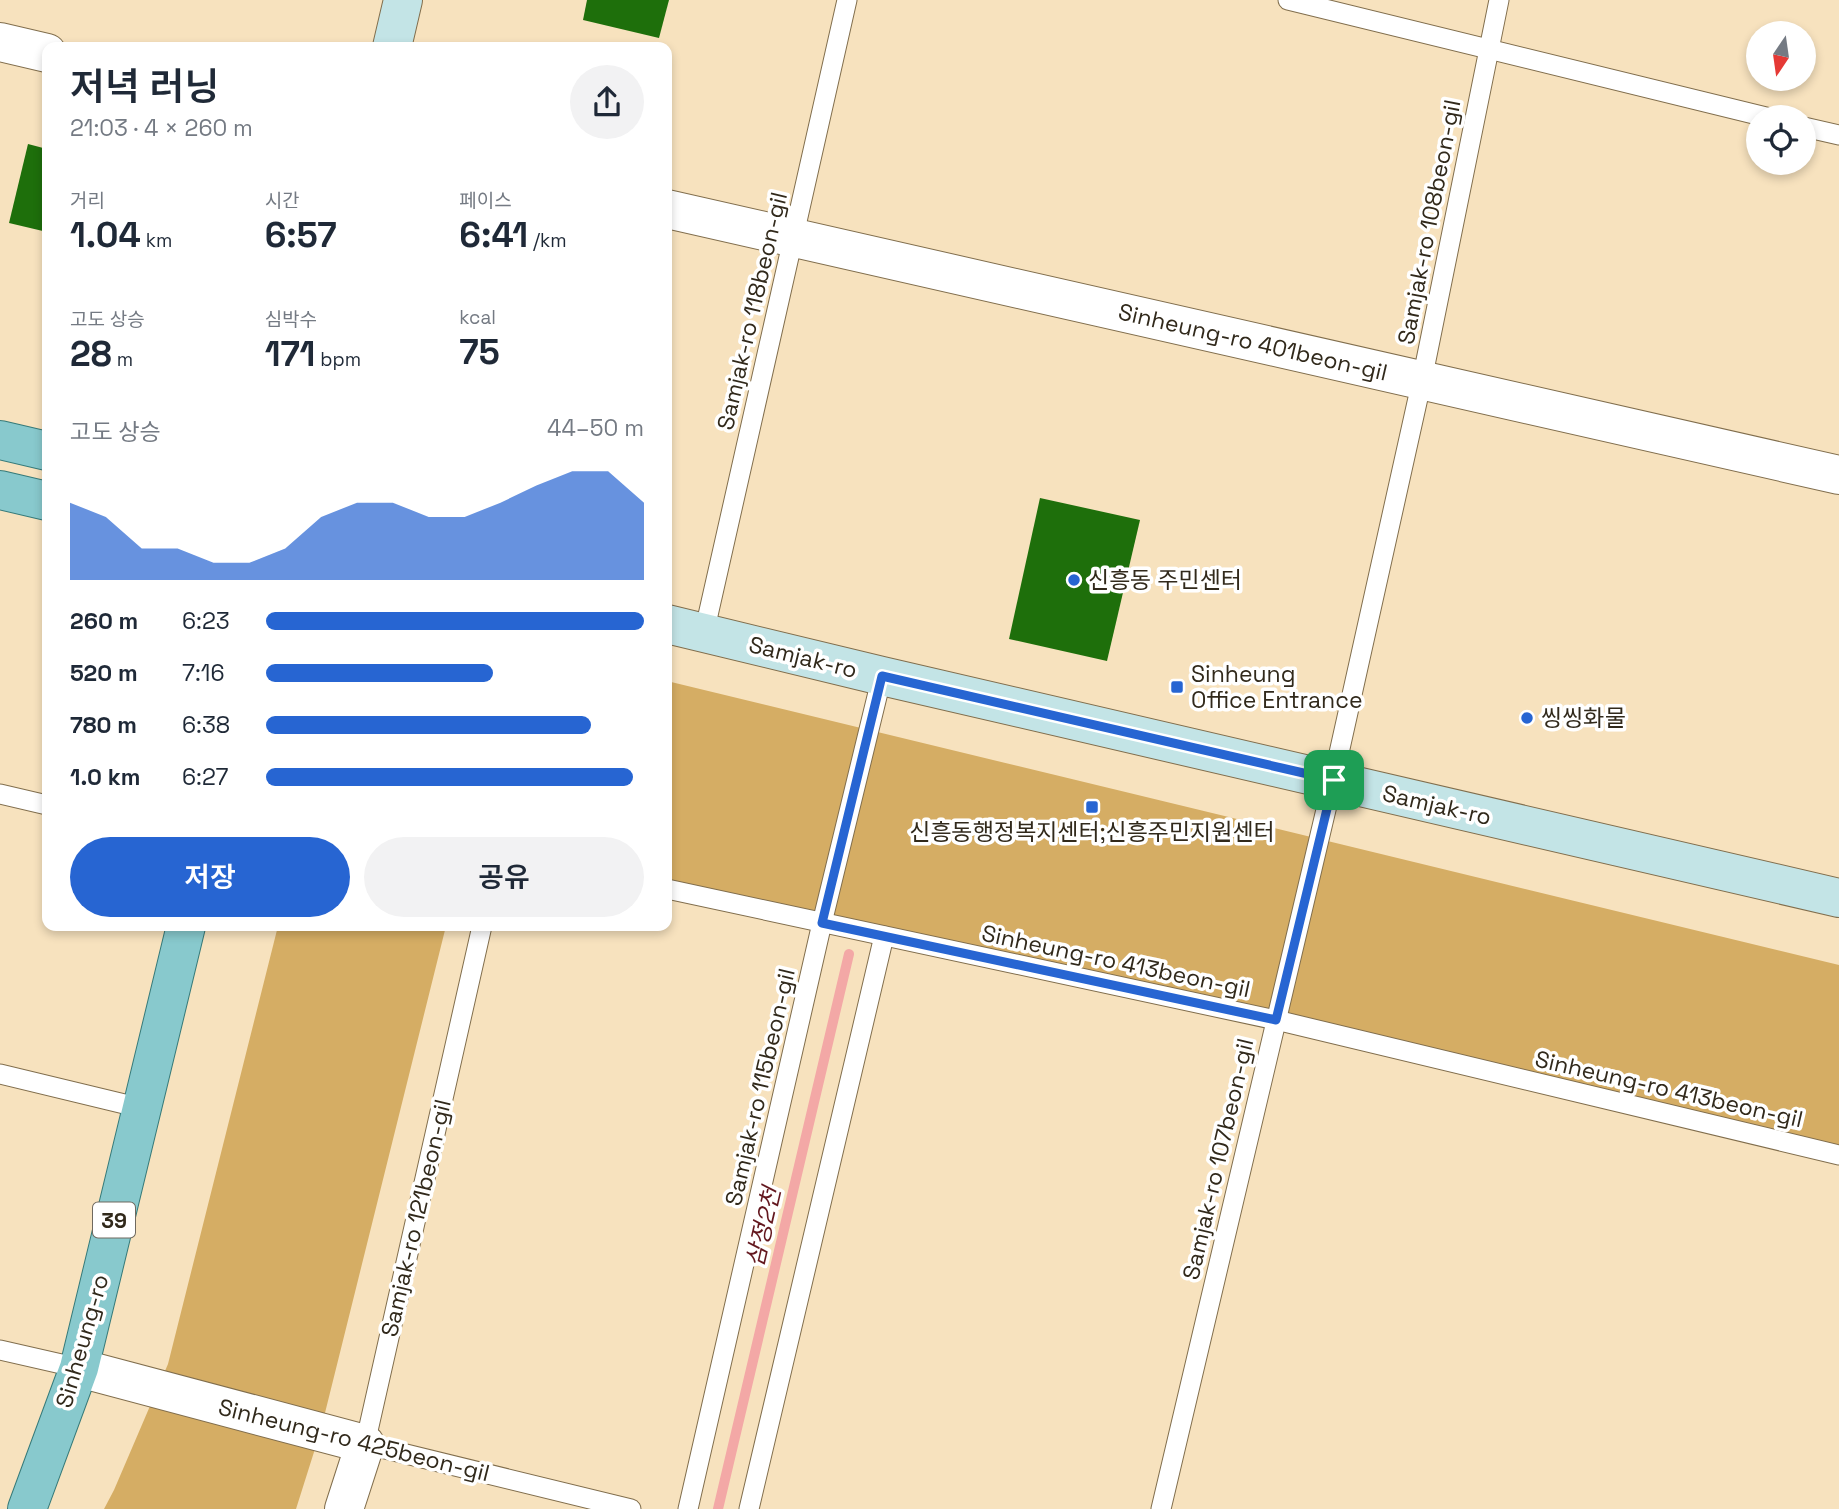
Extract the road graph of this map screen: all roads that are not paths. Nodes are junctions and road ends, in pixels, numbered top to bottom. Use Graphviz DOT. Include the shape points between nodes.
graph roads {
  1 [pos="403,0"];
  2 [pos="847,0"];
  3 [pos="1288,0"];
  4 [pos="1499,0"];
  5 [pos="0,42"];
  6 [pos="393,42"];
  7 [pos="1488,49"];
  8 [pos="42,52"];
  9 [pos="1746,112"];
  10 [pos="1816,130"];
  11 [pos="1839,135"];
  12 [pos="672,210"];
  13 [pos="793,238"];
  14 [pos="1422,380"];
  15 [pos="0,439"];
  16 [pos="42,450"];
  17 [pos="1839,475"];
  18 [pos="0,490"];
  19 [pos="42,500"];
  20 [pos="672,625"];
  21 [pos="704,633"];
  22 [pos="882,676"];
  23 [pos="1334,780"];
  24 [pos="0,794"];
  25 [pos="42,804"];
  26 [pos="672,890"];
  27 [pos="1839,898"];
  28 [pos="822,923"];
  29 [pos="185,931"];
  30 [pos="481,931"];
  31 [pos="884,936"];
  32 [pos="1276,1020"];
  33 [pos="0,1074"];
  34 [pos="141,1108"];
  35 [pos="1839,1155"];
  36 [pos="0,1350"];
  37 [pos="79,1368"];
  38 [pos="365,1444"];
  39 [pos="27,1509"];
  40 [pos="344,1509"];
  41 [pos="631,1509"];
  42 [pos="688,1509"];
  43 [pos="749,1509"];
  44 [pos="1161,1509"];
  1 -- 6 [label="street"];
  2 -- 13 [label="lane, Samjak-ro 118beon-gil"];
  3 -- 7 [label="lane"];
  4 -- 7 [label="lane, Samjak-ro 108beon-gil"];
  5 -- 8 [label="street"];
  7 -- 9 [label="lane"];
  7 -- 14 [label="lane, Samjak-ro 108beon-gil"];
  10 -- 11 [label="lane"];
  12 -- 13 [label="street, Sinheung-ro 401beon-gil"];
  13 -- 14 [label="street, Sinheung-ro 401beon-gil"];
  13 -- 21 [label="lane, Samjak-ro 118beon-gil"];
  14 -- 17 [label="street, Sinheung-ro 401beon-gil"];
  14 -- 23 [label="lane, Samjak-ro 108beon-gil"];
  15 -- 16 [label="main road"];
  18 -- 19 [label="main road"];
  20 -- 21 [label="street, Samjak-ro"];
  21 -- 22 [label="street, Samjak-ro"];
  22 -- 23 [label="street, Samjak-ro"];
  22 -- 28 [label="lane, Samjak-ro 115beon-gil"];
  23 -- 27 [label="street, Samjak-ro"];
  23 -- 32 [label="lane, Samjak-ro 107beon-gil"];
  24 -- 25 [label="lane"];
  26 -- 28 [label="lane, Sinheung-ro 413beon-gil"];
  28 -- 31 [label="lane, Sinheung-ro 413beon-gil"];
  28 -- 42 [label="lane, Samjak-ro 115beon-gil"];
  29 -- 34 [label="main road, Sinheung-ro / 39"];
  30 -- 38 [label="lane, Samjak-ro 121beon-gil"];
  31 -- 32 [label="lane, Sinheung-ro 413beon-gil"];
  31 -- 43 [label="lane"];
  32 -- 35 [label="lane, Sinheung-ro 413beon-gil"];
  32 -- 44 [label="lane, Samjak-ro 107beon-gil"];
  33 -- 34 [label="lane"];
  34 -- 37 [label="main road, Sinheung-ro / 39"];
  36 -- 37 [label="lane"];
  37 -- 38 [label="street, Sinheung-ro 425beon-gil"];
  37 -- 39 [label="main road, Sinheung-ro / 39"];
  38 -- 40 [label="street, Samjak-ro 121beon-gil"];
  38 -- 41 [label="lane, Sinheung-ro 425beon-gil"];
}
